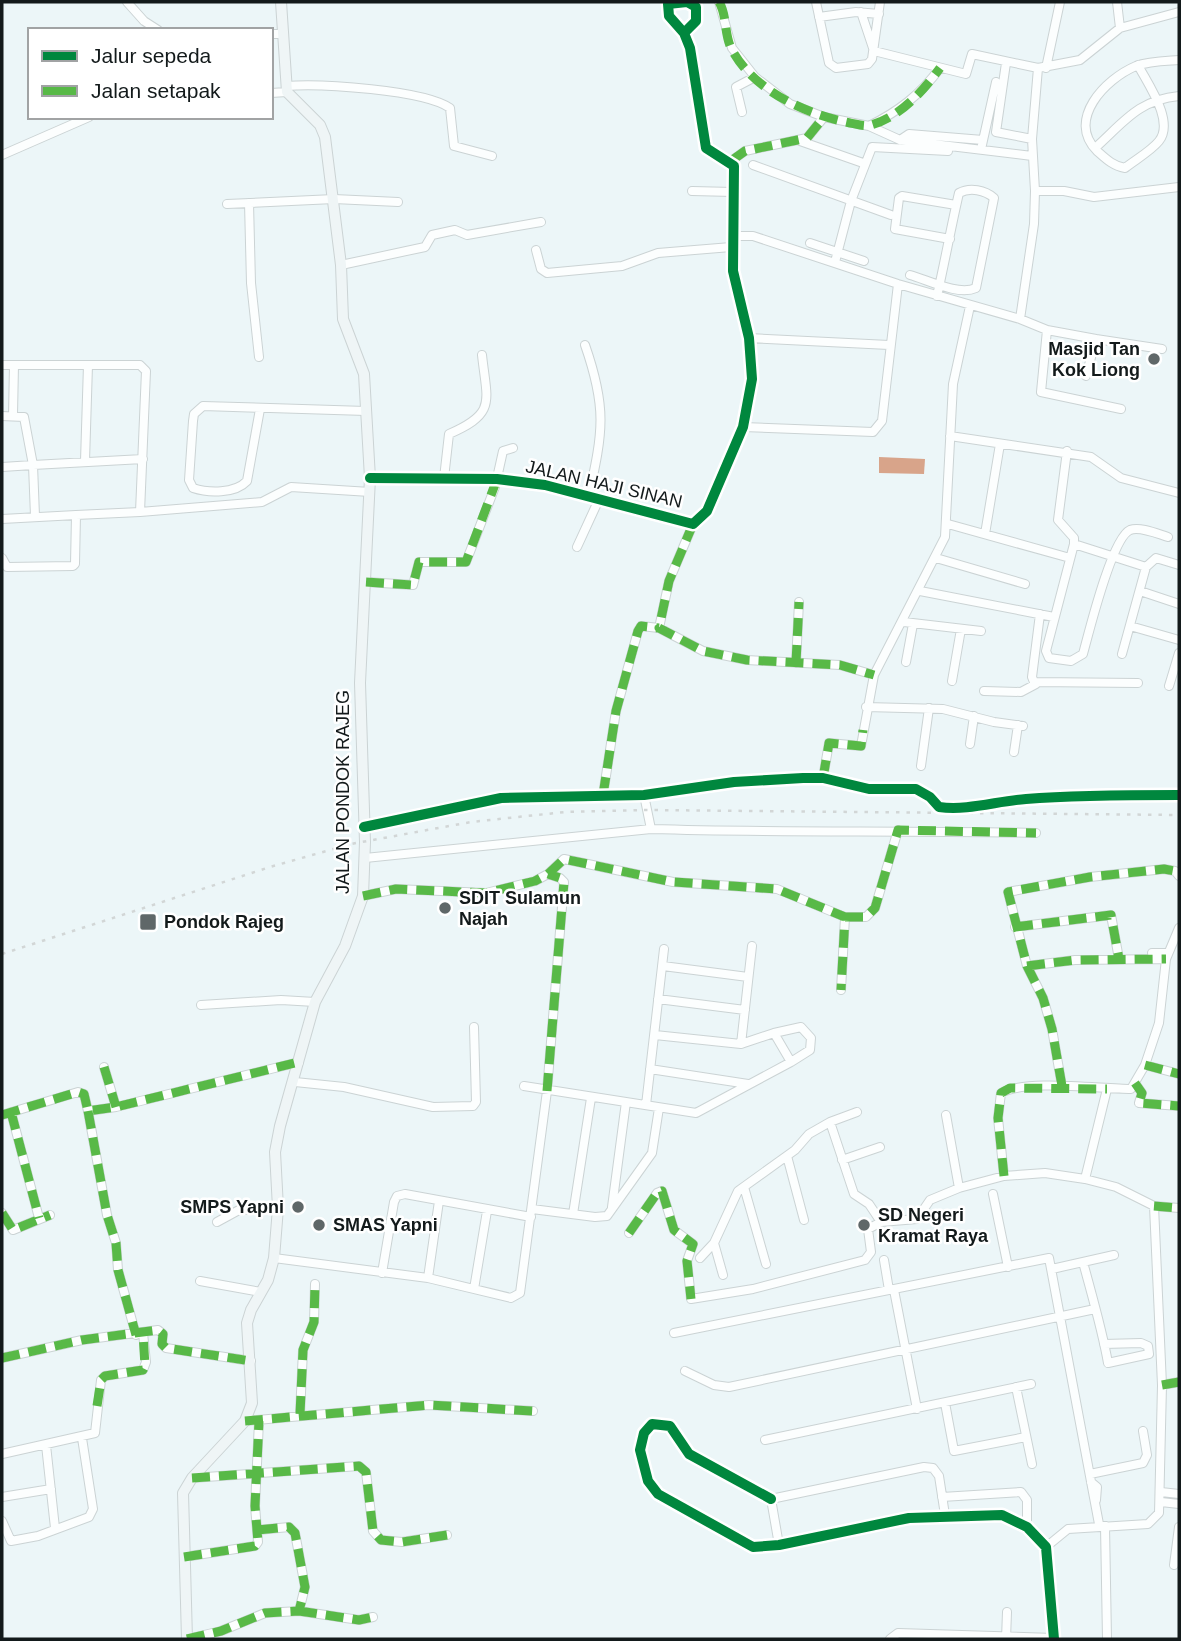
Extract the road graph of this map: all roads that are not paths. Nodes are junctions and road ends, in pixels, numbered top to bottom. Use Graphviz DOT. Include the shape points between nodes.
graph roads {
  1 [pos="127,2"];
  2 [pos="281,2"];
  3 [pos="719,2"];
  4 [pos="816,2"];
  5 [pos="880,2"];
  6 [pos="1060,2"];
  7 [pos="1117,2"];
  8 [pos="861,12"];
  9 [pos="1179,12"];
  10 [pos="879,14"];
  11 [pos="819,17"];
  12 [pos="155,28"];
  13 [pos="1120,28"];
  14 [pos="684,33"];
  15 [pos="273,34"];
  16 [pos="284,34"];
  17 [pos="874,51"];
  18 [pos="1179,60"];
  19 [pos="1006,63"];
  20 [pos="1138,65"];
  21 [pos="940,68"];
  22 [pos="1042,68"];
  23 [pos="755,78"];
  24 [pos="996,82"];
  25 [pos="287,89"];
  26 [pos="273,92"];
  27 [pos="1179,96"];
  28 [pos="1155,99"];
  29 [pos="742,112"];
  30 [pos="824,117"];
  31 [pos="84,119"];
  32 [pos="869,126"];
  33 [pos="1032,139"];
  34 [pos="800,141"];
  35 [pos="983,144"];
  36 [pos="1095,148"];
  37 [pos="948,151"];
  38 [pos="2,155"];
  39 [pos="492,156"];
  40 [pos="1032,156"];
  41 [pos="731,161"];
  42 [pos="863,163"];
  43 [pos="753,165"];
  44 [pos="1179,187"];
  45 [pos="692,191"];
  46 [pos="1035,191"];
  47 [pos="733,192"];
  48 [pos="334,200"];
  49 [pos="851,201"];
  50 [pos="398,202"];
  51 [pos="249,203"];
  52 [pos="228,204"];
  53 [pos="956,205"];
  54 [pos="891,215"];
  55 [pos="541,222"];
  56 [pos="732,236"];
  57 [pos="950,239"];
  58 [pos="810,243"];
  59 [pos="731,247"];
  60 [pos="536,250"];
  61 [pos="836,257"];
  62 [pos="863,261"];
  63 [pos="341,265"];
  64 [pos="910,275"];
  65 [pos="898,284"];
  66 [pos="940,284"];
  67 [pos="937,296"];
  68 [pos="970,306"];
  69 [pos="1020,319"];
  70 [pos="1047,330"];
  71 [pos="749,338"];
  72 [pos="1096,339"];
  73 [pos="585,345"];
  74 [pos="889,345"];
  75 [pos="1162,349"];
  76 [pos="482,355"];
  77 [pos="259,357"];
  78 [pos="2,365"];
  79 [pos="14,365"];
  80 [pos="88,365"];
  81 [pos="1086,376"];
  82 [pos="260,409"];
  83 [pos="1121,409"];
  84 [pos="366,411"];
  85 [pos="13,415"];
  86 [pos="2,416"];
  87 [pos="743,427"];
  88 [pos="950,436"];
  89 [pos="1000,444"];
  90 [pos="513,449"];
  91 [pos="1067,451"];
  92 [pos="143,458"];
  93 [pos="85,461"];
  94 [pos="33,465"];
  95 [pos="2,467"];
  96 [pos="370,478"];
  97 [pos="444,478"];
  98 [pos="497,479"];
  99 [pos="370,492"];
  100 [pos="1179,493"];
  101 [pos="589,495"];
  102 [pos="600,498"];
  103 [pos="141,512"];
  104 [pos="76,514"];
  105 [pos="35,516"];
  106 [pos="2,519"];
  107 [pos="693,524"];
  108 [pos="948,524"];
  109 [pos="985,534"];
  110 [pos="1168,537"];
  111 [pos="1074,544"];
  112 [pos="577,547"];
  113 [pos="1112,555"];
  114 [pos="2,558"];
  115 [pos="936,558"];
  116 [pos="1070,558"];
  117 [pos="1179,565"];
  118 [pos="1146,567"];
  119 [pos="366,582"];
  120 [pos="1025,584"];
  121 [pos="920,591"];
  122 [pos="1140,591"];
  123 [pos="799,602"];
  124 [pos="1179,604"];
  125 [pos="1040,614"];
  126 [pos="1054,617"];
  127 [pos="909,623"];
  128 [pos="1130,626"];
  129 [pos="659,628"];
  130 [pos="961,629"];
  131 [pos="981,631"];
  132 [pos="1179,640"];
  133 [pos="1179,653"];
  134 [pos="1122,654"];
  135 [pos="906,662"];
  136 [pos="796,663"];
  137 [pos="874,675"];
  138 [pos="952,681"];
  139 [pos="1138,683"];
  140 [pos="1036,684"];
  141 [pos="1169,686"];
  142 [pos="984,691"];
  143 [pos="866,707"];
  144 [pos="929,708"];
  145 [pos="974,716"];
  146 [pos="970,744"];
  147 [pos="1014,752"];
  148 [pos="920,766"];
  149 [pos="823,778"];
  150 [pos="603,795"];
  151 [pos="644,795"];
  152 [pos="1179,795"];
  153 [pos="364,827"];
  154 [pos="651,830"];
  155 [pos="898,830"];
  156 [pos="1036,833"];
  157 [pos="365,858"];
  158 [pos="548,874"];
  159 [pos="1179,876"];
  160 [pos="363,895"];
  161 [pos="845,917"];
  162 [pos="1015,927"];
  163 [pos="1179,928"];
  164 [pos="752,946"];
  165 [pos="664,949"];
  166 [pos="1152,953"];
  167 [pos="1167,956"];
  168 [pos="1119,959"];
  169 [pos="663,966"];
  170 [pos="1027,966"];
  171 [pos="748,976"];
  172 [pos="841,990"];
  173 [pos="658,999"];
  174 [pos="315,1002"];
  175 [pos="201,1006"];
  176 [pos="745,1010"];
  177 [pos="474,1027"];
  178 [pos="774,1033"];
  179 [pos="654,1035"];
  180 [pos="741,1044"];
  181 [pos="299,1062"];
  182 [pos="791,1062"];
  183 [pos="1145,1065"];
  184 [pos="104,1067"];
  185 [pos="650,1069"];
  186 [pos="1179,1074"];
  187 [pos="295,1082"];
  188 [pos="1135,1083"];
  189 [pos="748,1084"];
  190 [pos="524,1086"];
  191 [pos="1062,1086"];
  192 [pos="1107,1089"];
  193 [pos="548,1091"];
  194 [pos="592,1098"];
  195 [pos="626,1102"];
  196 [pos="646,1105"];
  197 [pos="1179,1106"];
  198 [pos="116,1107"];
  199 [pos="659,1108"];
  200 [pos="88,1111"];
  201 [pos="858,1112"];
  202 [pos="6,1114"];
  203 [pos="947,1115"];
  204 [pos="830,1122"];
  205 [pos="880,1147"];
  206 [pos="787,1156"];
  207 [pos="842,1160"];
  208 [pos="1004,1177"];
  209 [pos="1085,1179"];
  210 [pos="744,1186"];
  211 [pos="959,1188"];
  212 [pos="993,1194"];
  213 [pos="439,1201"];
  214 [pos="1154,1206"];
  215 [pos="278,1208"];
  216 [pos="1179,1208"];
  217 [pos="612,1210"];
  218 [pos="487,1211"];
  219 [pos="2,1213"];
  220 [pos="532,1213"];
  221 [pos="573,1214"];
  222 [pos="50,1215"];
  223 [pos="39,1218"];
  224 [pos="804,1220"];
  225 [pos="881,1222"];
  226 [pos="217,1223"];
  227 [pos="629,1233"];
  228 [pos="714,1243"];
  229 [pos="1114,1255"];
  230 [pos="274,1258"];
  231 [pos="700,1258"];
  232 [pos="884,1261"];
  233 [pos="1083,1262"];
  234 [pos="766,1264"];
  235 [pos="1008,1266"];
  236 [pos="1052,1269"];
  237 [pos="382,1273"];
  238 [pos="723,1275"];
  239 [pos="428,1278"];
  240 [pos="200,1281"];
  241 [pos="315,1284"];
  242 [pos="474,1289"];
  243 [pos="891,1290"];
  244 [pos="261,1292"];
  245 [pos="1095,1309"];
  246 [pos="1060,1316"];
  247 [pos="139,1334"];
  248 [pos="674,1334"];
  249 [pos="1104,1344"];
  250 [pos="905,1349"];
  251 [pos="2,1358"];
  252 [pos="251,1362"];
  253 [pos="685,1371"];
  254 [pos="1179,1382"];
  255 [pos="1031,1384"];
  256 [pos="1162,1385"];
  257 [pos="1016,1387"];
  258 [pos="945,1403"];
  259 [pos="917,1409"];
  260 [pos="533,1411"];
  261 [pos="300,1414"];
  262 [pos="245,1421"];
  263 [pos="258,1421"];
  264 [pos="1143,1431"];
  265 [pos="1026,1437"];
  266 [pos="82,1438"];
  267 [pos="765,1440"];
  268 [pos="46,1445"];
  269 [pos="2,1454"];
  270 [pos="1032,1464"];
  271 [pos="256,1472"];
  272 [pos="192,1478"];
  273 [pos="1090,1478"];
  274 [pos="51,1489"];
  275 [pos="1161,1492"];
  276 [pos="1179,1494"];
  277 [pos="2,1497"];
  278 [pos="942,1497"];
  279 [pos="771,1499"];
  280 [pos="1161,1503"];
  281 [pos="1179,1504"];
  282 [pos="945,1515"];
  283 [pos="2,1521"];
  284 [pos="1102,1525"];
  285 [pos="1027,1527"];
  286 [pos="1179,1527"];
  287 [pos="55,1528"];
  288 [pos="258,1530"];
  289 [pos="447,1535"];
  290 [pos="11,1541"];
  291 [pos="2,1544"];
  292 [pos="779,1545"];
  293 [pos="1046,1547"];
  294 [pos="184,1557"];
  295 [pos="1174,1565"];
  296 [pos="299,1611"];
  297 [pos="1007,1612"];
  298 [pos="373,1617"];
  299 [pos="934,1636"];
  300 [pos="971,1637"];
  301 [pos="1006,1638"];
  302 [pos="187,1639"];
  303 [pos="890,1639"];
  304 [pos="1054,1639"];
  305 [pos="1107,1639"];
  1 -- 12 [label="street"];
  2 -- 16 [label="main road"];
  3 -- 23 [label="street" via="732,48"];
  4 -- 11 [label="street"];
  5 -- 10 [label="street"];
  6 -- 22 [label="street"];
  7 -- 13 [label="street"];
  8 -- 10 [label="street"];
  8 -- 11 [label="street"];
  8 -- 17 [label="street"];
  9 -- 13 [label="street"];
  10 -- 17 [label="street"];
  11 -- 17 [label="street" via="829,63 836,68 867,64"];
  13 -- 22 [label="street" via="1080,60"];
  14 -- 41 [label="street" via="706,148"];
  15 -- 16 [label="street"];
  16 -- 25 [label="main road"];
  17 -- 21 [label="street"];
  18 -- 20 [label="street"];
  19 -- 21 [label="street" via="972,54 966,74"];
  19 -- 22 [label="street"];
  19 -- 33 [label="street" via="996,132"];
  20 -- 28 [label="street"];
  20 -- 36 [label="street" via="1090,104 1086,130"];
  21 -- 32 [label="street" via="901,110"];
  22 -- 33 [label="street"];
  23 -- 29 [label="street" via="736,87"];
  23 -- 30 [label="street" via="790,104"];
  24 -- 35 [label="street"];
  25 -- 26 [label="street"];
  25 -- 39 [label="street" via="408,94 439,100 450,108 454,146"];
  25 -- 48 [label="main road, JALAN PONDOK RAJEG" via="326,137"];
  27 -- 28 [label="street"];
  28 -- 36 [label="street"];
  28 -- 36 [label="street" via="1165,128 1160,140 1125,168 1115,167"];
  30 -- 32 [label="street"];
  30 -- 41 [label="street" via="807,138 745,151"];
  31 -- 38 [label="street"];
  32 -- 35 [label="street" via="900,140"];
  33 -- 40 [label="street"];
  34 -- 42 [label="street"];
  35 -- 40 [label="street"];
  37 -- 42 [label="street" via="876,145"];
  40 -- 46 [label="street"];
  41 -- 47 [label="street, JALAN HAJI SINAN"];
  42 -- 49 [label="street"];
  43 -- 49 [label="street"];
  44 -- 46 [label="street" via="1094,197"];
  45 -- 47 [label="street"];
  46 -- 69 [label="street"];
  47 -- 56 [label="street, JALAN HAJI SINAN"];
  48 -- 50 [label="street"];
  48 -- 51 [label="street"];
  48 -- 63 [label="main road, JALAN PONDOK RAJEG"];
  49 -- 54 [label="street"];
  49 -- 61 [label="street"];
  51 -- 52 [label="street"];
  51 -- 77 [label="street"];
  53 -- 57 [label="street"];
  53 -- 57 [label="street" via="899,198 895,229"];
  53 -- 66 [label="street" via="965,189 988,192 995,198 976,288"];
  55 -- 63 [label="street" via="467,235 455,230 432,236 425,247"];
  56 -- 59 [label="street, JALAN HAJI SINAN"];
  56 -- 61 [label="street" via="753,236"];
  57 -- 66 [label="street"];
  58 -- 61 [label="street"];
  59 -- 60 [label="street" via="658,253 622,266 547,273 541,270"];
  59 -- 71 [label="street, JALAN HAJI SINAN"];
  61 -- 62 [label="street"];
  61 -- 65 [label="street"];
  63 -- 84 [label="main road, JALAN PONDOK RAJEG" via="343,319 364,374"];
  64 -- 66 [label="street"];
  65 -- 67 [label="street"];
  65 -- 74 [label="street"];
  66 -- 67 [label="street"];
  67 -- 68 [label="street"];
  68 -- 69 [label="street"];
  68 -- 88 [label="street" via="953,384"];
  69 -- 70 [label="street"];
  70 -- 72 [label="street"];
  70 -- 83 [label="street" via="1041,392"];
  71 -- 74 [label="street"];
  71 -- 87 [label="street, JALAN HAJI SINAN" via="752,379"];
  72 -- 75 [label="street"];
  72 -- 81 [label="street"];
  73 -- 101 [label="street" via="603,412"];
  74 -- 87 [label="street" via="882,421 873,432"];
  76 -- 97 [label="street" via="483,414 449,434"];
  78 -- 79 [label="street"];
  79 -- 80 [label="street"];
  79 -- 85 [label="street"];
  80 -- 92 [label="street" via="140,365 146,371"];
  80 -- 93 [label="street"];
  82 -- 82 [label="street" via="247,481 235,490 193,488 189,480 198,409 211,404"];
  82 -- 84 [label="street"];
  84 -- 96 [label="main road, JALAN PONDOK RAJEG"];
  85 -- 86 [label="street"];
  85 -- 94 [label="street" via="24,416 28,423"];
  87 -- 107 [label="street, JALAN HAJI SINAN" via="707,511"];
  88 -- 89 [label="street"];
  88 -- 108 [label="street"];
  89 -- 91 [label="street"];
  89 -- 109 [label="street"];
  90 -- 98 [label="street" via="503,451"];
  91 -- 100 [label="street" via="1096,458 1121,478"];
  91 -- 111 [label="street" via="1058,520"];
  92 -- 93 [label="street"];
  92 -- 103 [label="street"];
  93 -- 94 [label="street"];
  94 -- 95 [label="street"];
  94 -- 105 [label="street"];
  96 -- 97 [label="street, JALAN HAJI SINAN"];
  96 -- 99 [label="main road, JALAN PONDOK RAJEG"];
  97 -- 98 [label="street, JALAN HAJI SINAN"];
  98 -- 101 [label="street, JALAN HAJI SINAN"];
  98 -- 119 [label="street" via="466,562 419,562 413,585"];
  99 -- 103 [label="street" via="291,486 262,502"];
  99 -- 119 [label="main road, JALAN PONDOK RAJEG"];
  101 -- 102 [label="street, JALAN HAJI SINAN"];
  102 -- 107 [label="street, JALAN HAJI SINAN"];
  102 -- 112 [label="street"];
  103 -- 104 [label="street"];
  104 -- 105 [label="street"];
  104 -- 114 [label="street" via="73,566 7,567"];
  105 -- 106 [label="street"];
  107 -- 129 [label="street" via="669,581"];
  108 -- 109 [label="street"];
  108 -- 115 [label="street"];
  109 -- 116 [label="street"];
  110 -- 113 [label="street" via="1133,529"];
  111 -- 113 [label="street"];
  111 -- 116 [label="street"];
  113 -- 118 [label="street"];
  113 -- 126 [label="street" via="1083,654 1077,659 1047,655"];
  115 -- 120 [label="street"];
  115 -- 121 [label="street"];
  116 -- 126 [label="street"];
  117 -- 118 [label="street" via="1156,558"];
  118 -- 122 [label="street"];
  119 -- 153 [label="main road, JALAN PONDOK RAJEG" via="360,683"];
  121 -- 125 [label="street"];
  121 -- 127 [label="street"];
  122 -- 124 [label="street"];
  122 -- 128 [label="street"];
  123 -- 136 [label="street"];
  125 -- 126 [label="street"];
  125 -- 140 [label="street" via="1032,677"];
  127 -- 130 [label="street"];
  127 -- 135 [label="street"];
  127 -- 137 [label="street"];
  128 -- 132 [label="street"];
  128 -- 134 [label="street"];
  129 -- 136 [label="street" via="704,651"];
  129 -- 150 [label="street" via="641,626 638,631 616,710"];
  130 -- 131 [label="street"];
  130 -- 138 [label="street"];
  133 -- 141 [label="street"];
  136 -- 137 [label="street" via="840,665"];
  137 -- 143 [label="street"];
  139 -- 140 [label="street"];
  140 -- 142 [label="street" via="1021,692"];
  143 -- 144 [label="street"];
  143 -- 149 [label="street" via="861,746 829,743"];
  144 -- 145 [label="street"];
  144 -- 148 [label="street"];
  145 -- 146 [label="street"];
  145 -- 147 [label="street" via="1020,725"];
  149 -- 151 [label="street" via="734,782"];
  149 -- 152 [label="street" via="869,789 916,789 939,807 960,810 992,802 1086,794"];
  150 -- 151 [label="street"];
  150 -- 153 [label="street" via="501,798"];
  151 -- 154 [label="street"];
  153 -- 157 [label="main road, JALAN PONDOK RAJEG"];
  154 -- 155 [label="street" via="750,834"];
  154 -- 157 [label="street"];
  155 -- 156 [label="street"];
  155 -- 161 [label="street" via="871,914"];
  157 -- 160 [label="main road, JALAN PONDOK RAJEG"];
  158 -- 160 [label="street" via="486,893 396,889"];
  158 -- 161 [label="street" via="564,859 673,882 777,889"];
  158 -- 193 [label="street" via="564,882"];
  159 -- 162 [label="street" via="1164,869 1009,891"];
  160 -- 174 [label="main road, JALAN PONDOK RAJEG" via="345,946"];
  161 -- 172 [label="street"];
  162 -- 168 [label="street" via="1111,915"];
  162 -- 170 [label="street"];
  163 -- 167 [label="street"];
  164 -- 171 [label="street"];
  165 -- 169 [label="street"];
  166 -- 167 [label="street"];
  167 -- 168 [label="street"];
  167 -- 183 [label="street" via="1159,1023"];
  168 -- 170 [label="street"];
  169 -- 171 [label="street"];
  169 -- 173 [label="street"];
  170 -- 191 [label="street" via="1043,998"];
  171 -- 176 [label="street"];
  173 -- 176 [label="street"];
  173 -- 179 [label="street"];
  174 -- 175 [label="street"];
  174 -- 181 [label="main road, JALAN PONDOK RAJEG"];
  176 -- 180 [label="street"];
  177 -- 187 [label="street" via="473,1106 433,1107 344,1087"];
  178 -- 180 [label="street"];
  178 -- 182 [label="street"];
  178 -- 182 [label="street" via="800,1027 811,1038 810,1049"];
  179 -- 180 [label="street"];
  179 -- 185 [label="street"];
  181 -- 187 [label="main road, JALAN PONDOK RAJEG"];
  181 -- 198 [label="street"];
  182 -- 189 [label="street"];
  183 -- 186 [label="street"];
  183 -- 188 [label="street"];
  184 -- 198 [label="street"];
  185 -- 189 [label="street"];
  185 -- 196 [label="street"];
  187 -- 215 [label="main road, JALAN PONDOK RAJEG" via="275,1152"];
  188 -- 192 [label="street" via="1131,1089"];
  188 -- 197 [label="street" via="1142,1093 1139,1103"];
  189 -- 199 [label="street" via="699,1112"];
  190 -- 193 [label="street"];
  191 -- 192 [label="street"];
  191 -- 208 [label="street" via="1010,1088 1001,1093 998,1118"];
  192 -- 209 [label="street"];
  193 -- 194 [label="street"];
  193 -- 220 [label="street"];
  194 -- 195 [label="street"];
  194 -- 221 [label="street"];
  195 -- 196 [label="street"];
  195 -- 217 [label="street"];
  196 -- 199 [label="street"];
  198 -- 200 [label="street"];
  199 -- 217 [label="street" via="652,1153"];
  200 -- 202 [label="street" via="84,1094 78,1092"];
  200 -- 247 [label="street" via="107,1215 117,1243 118,1270"];
  201 -- 204 [label="street"];
  202 -- 223 [label="street"];
  203 -- 211 [label="street"];
  204 -- 206 [label="street" via="809,1134"];
  204 -- 207 [label="street"];
  205 -- 207 [label="street"];
  206 -- 210 [label="street"];
  206 -- 224 [label="street"];
  207 -- 225 [label="street" via="854,1194 869,1204"];
  208 -- 209 [label="street" via="1045,1174"];
  208 -- 211 [label="street"];
  209 -- 214 [label="street" via="1116,1187"];
  210 -- 228 [label="street"];
  210 -- 234 [label="street"];
  211 -- 225 [label="street" via="930,1199 918,1219"];
  212 -- 235 [label="street"];
  213 -- 218 [label="street"];
  213 -- 237 [label="street" via="397,1196"];
  213 -- 239 [label="street"];
  214 -- 216 [label="street"];
  214 -- 256 [label="street"];
  215 -- 226 [label="street" via="239,1210"];
  215 -- 230 [label="main road, JALAN PONDOK RAJEG"];
  217 -- 221 [label="street" via="607,1216"];
  218 -- 220 [label="street"];
  218 -- 242 [label="street"];
  219 -- 223 [label="street" via="13,1230"];
  220 -- 221 [label="street"];
  220 -- 242 [label="street" via="520,1293 511,1297"];
  222 -- 223 [label="street"];
  225 -- 227 [label="street" via="868,1228 871,1252 864,1260 753,1289 691,1299 687,1261 693,1244 674,1230 662,1191"];
  228 -- 231 [label="street"];
  228 -- 238 [label="street"];
  229 -- 233 [label="street"];
  230 -- 237 [label="street"];
  230 -- 244 [label="main road, JALAN PONDOK RAJEG"];
  232 -- 243 [label="street"];
  233 -- 236 [label="street"];
  233 -- 245 [label="street"];
  235 -- 236 [label="street" via="1049,1258"];
  235 -- 243 [label="street"];
  236 -- 246 [label="street"];
  237 -- 239 [label="street"];
  239 -- 242 [label="street"];
  240 -- 244 [label="street"];
  241 -- 261 [label="street" via="314,1322 303,1350"];
  243 -- 248 [label="street"];
  243 -- 250 [label="street"];
  244 -- 252 [label="main road, JALAN PONDOK RAJEG" via="247,1324"];
  245 -- 246 [label="street"];
  245 -- 249 [label="street"];
  246 -- 250 [label="street"];
  246 -- 273 [label="street"];
  247 -- 251 [label="street" via="82,1340"];
  247 -- 252 [label="street" via="161,1332 166,1348"];
  247 -- 266 [label="street" via="143,1370 102,1378 97,1431"];
  249 -- 249 [label="street" via="1108,1363 1149,1354 1149,1346 1141,1343"];
  250 -- 253 [label="street" via="729,1387"];
  250 -- 259 [label="street"];
  252 -- 262 [label="main road, JALAN PONDOK RAJEG" via="251,1403"];
  254 -- 256 [label="street"];
  255 -- 257 [label="street"];
  256 -- 275 [label="street"];
  257 -- 258 [label="street"];
  257 -- 265 [label="street"];
  258 -- 259 [label="street"];
  258 -- 265 [label="street" via="954,1451"];
  259 -- 267 [label="street"];
  260 -- 261 [label="street" via="429,1405"];
  261 -- 263 [label="street"];
  262 -- 263 [label="street"];
  262 -- 272 [label="main road"];
  263 -- 271 [label="street"];
  264 -- 273 [label="street" via="1147,1455 1143,1463"];
  265 -- 270 [label="street"];
  266 -- 268 [label="street"];
  266 -- 287 [label="street" via="93,1513"];
  268 -- 269 [label="street"];
  268 -- 274 [label="street"];
  271 -- 272 [label="street"];
  271 -- 288 [label="street"];
  271 -- 289 [label="street" via="359,1466 366,1472 373,1531 381,1540 402,1542"];
  272 -- 294 [label="main road" via="183,1493"];
  273 -- 284 [label="street"];
  274 -- 277 [label="street"];
  274 -- 287 [label="street"];
  275 -- 276 [label="street"];
  275 -- 280 [label="street"];
  278 -- 279 [label="street" via="939,1476 933,1468 924,1467"];
  278 -- 282 [label="street"];
  278 -- 285 [label="street" via="1021,1492 1027,1500"];
  279 -- 292 [label="street"];
  279 -- 292 [label="street" via="689,1454 670,1426 652,1424 644,1433 642,1467 658,1494 743,1544 753,1548"];
  280 -- 281 [label="street"];
  280 -- 284 [label="street" via="1159,1513 1148,1524"];
  282 -- 285 [label="street" via="1002,1515"];
  282 -- 292 [label="street"];
  283 -- 290 [label="street"];
  284 -- 293 [label="street" via="1069,1529"];
  284 -- 305 [label="street"];
  285 -- 293 [label="street"];
  286 -- 295 [label="street"];
  287 -- 290 [label="street"];
  288 -- 294 [label="street" via="255,1546"];
  288 -- 296 [label="street" via="289,1527 295,1533 305,1587"];
  290 -- 291 [label="street"];
  293 -- 304 [label="street"];
  294 -- 302 [label="main road"];
  296 -- 298 [label="street" via="359,1620"];
  296 -- 302 [label="street" via="265,1613"];
  297 -- 301 [label="street"];
  299 -- 300 [label="street"];
  299 -- 303 [label="street" via="898,1633"];
  300 -- 301 [label="street"];
  301 -- 304 [label="street"];
}
